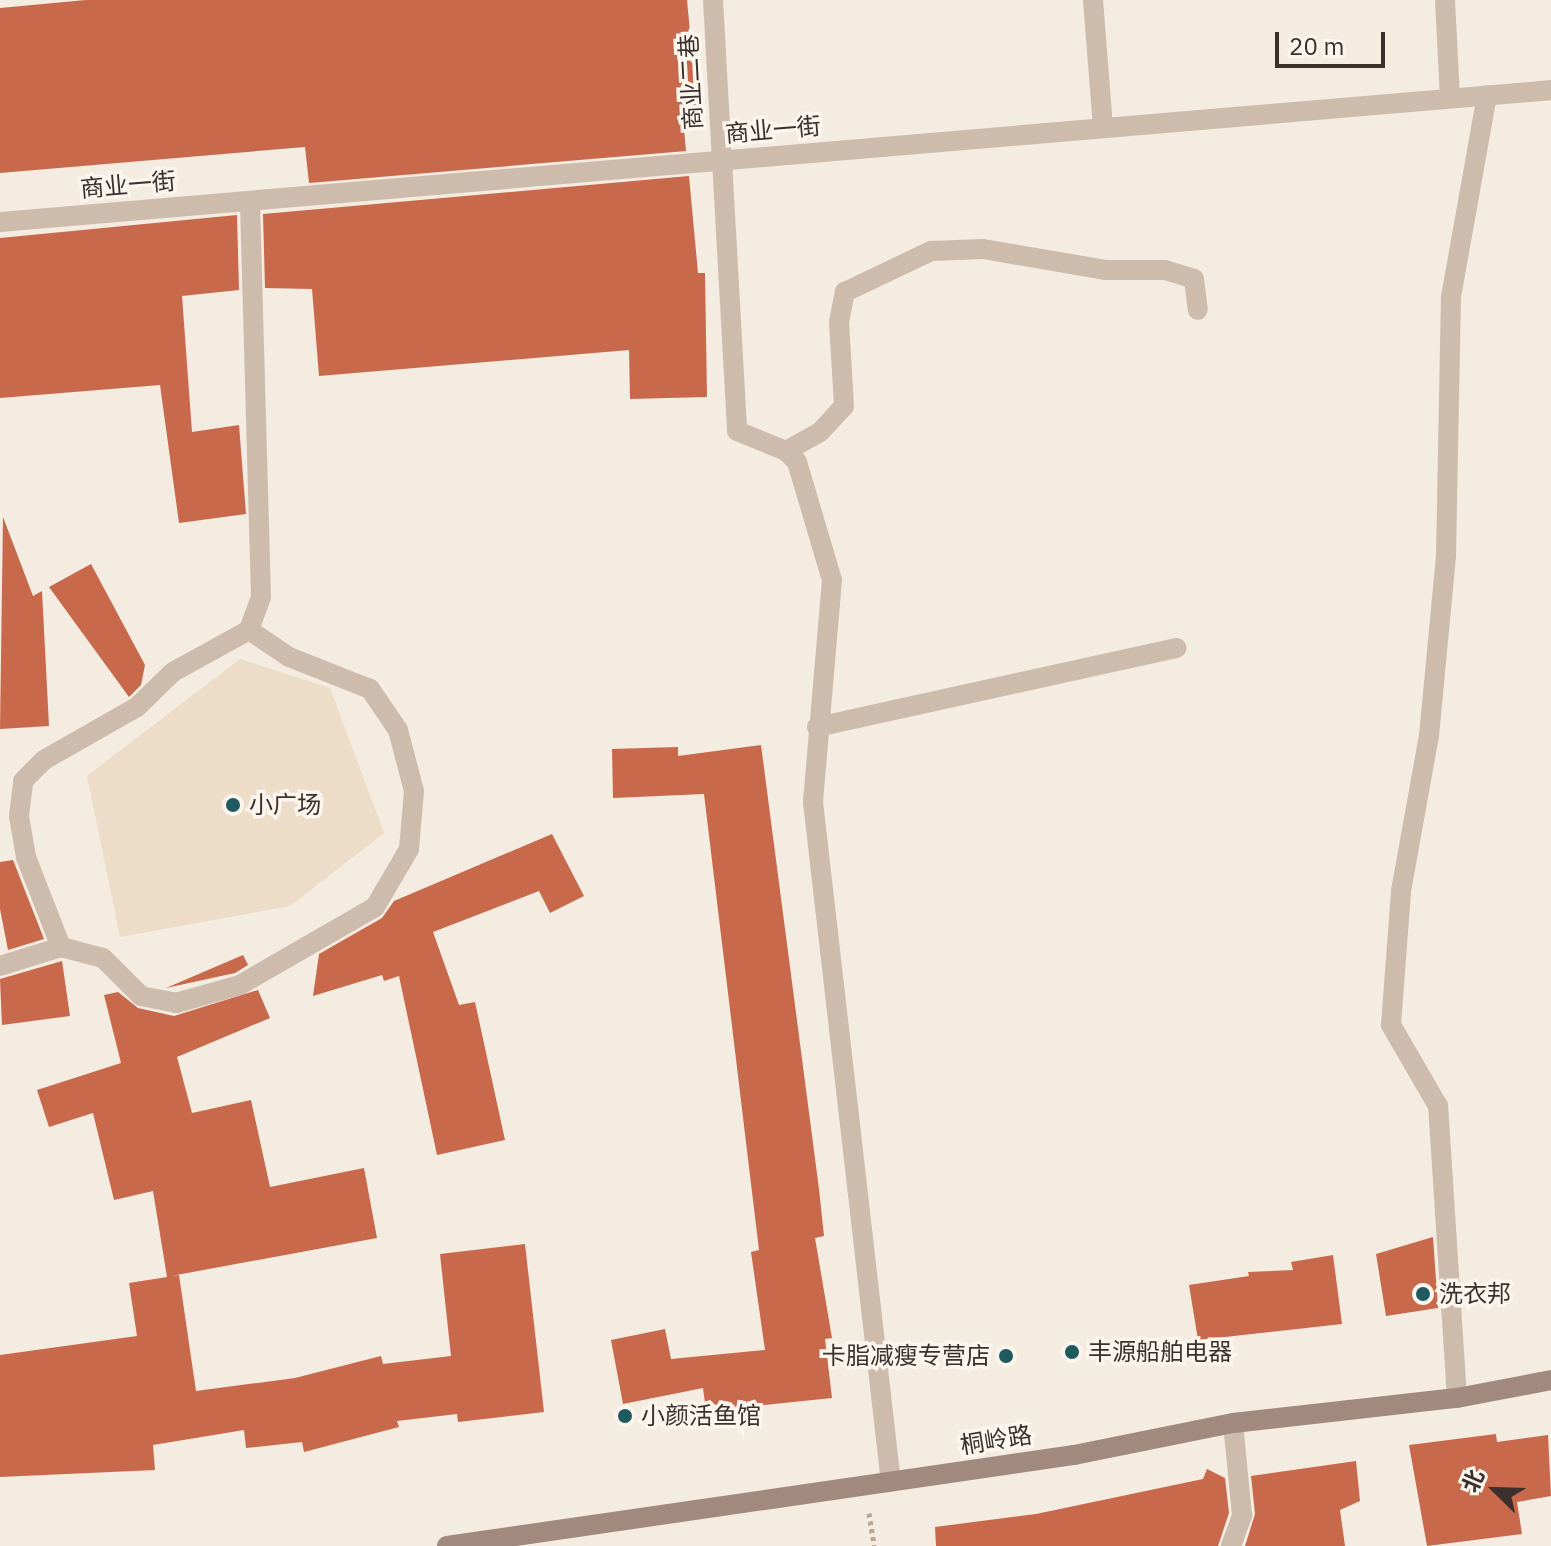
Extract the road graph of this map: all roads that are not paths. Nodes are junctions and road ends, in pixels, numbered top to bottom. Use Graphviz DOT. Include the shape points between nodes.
graph roads {
  1 [pos="713,0"];
  2 [pos="1093,0"];
  3 [pos="1445,0"];
  4 [pos="1551,90"];
  5 [pos="1487,95"];
  6 [pos="1450,98"];
  7 [pos="1103,128"];
  8 [pos="722,160"];
  9 [pos="250,201"];
  10 [pos="0,222"];
  11 [pos="1198,310"];
  12 [pos="786,451"];
  13 [pos="249,630"];
  14 [pos="1176,648"];
  15 [pos="817,727"];
  16 [pos="61,947"];
  17 [pos="0,966"];
  18 [pos="1551,1380"];
  19 [pos="1457,1398"];
  20 [pos="1233,1423"];
  21 [pos="891,1482"];
  22 [pos="480,1544"];
  23 [pos="447,1546"];
  24 [pos="1231,1546"];
  1 -- 8 [label="street, 商业二巷"];
  2 -- 7 [label="street"];
  3 -- 6 [label="street"];
  4 -- 5 [label="street, 商业一街"];
  5 -- 6 [label="street, 商业一街"];
  5 -- 19 [label="street" via="1451,297 1446,555 1429,736 1401,891 1391,1025 1438,1106"];
  6 -- 7 [label="street, 商业一街"];
  7 -- 8 [label="street, 商业一街"];
  8 -- 9 [label="street, 商业一街"];
  8 -- 12 [label="street, 商业二巷" via="737,431"];
  9 -- 10 [label="street, 商业一街"];
  9 -- 13 [label="street" via="262,547 261,597"];
  11 -- 12 [label="street" via="1194,279 1165,270 1106,270 983,249 931,251 845,292 839,322 844,406 820,432"];
  12 -- 15 [label="street" via="797,462 812,499 832,580"];
  13 -- 16 [label="street" via="173,672 137,707 44,760 23,781 19,816 26,857"];
  13 -- 16 [label="street" via="289,657 370,689 398,730 414,791 409,849 375,907 240,985 176,1003 141,996 103,958"];
  14 -- 15 [label="street"];
  15 -- 21 [label="street" via="813,802"];
  16 -- 17 [label="street"];
  18 -- 19 [label="main road, 桐岭路"];
  19 -- 20 [label="main road, 桐岭路"];
  20 -- 21 [label="main road, 桐岭路" via="1074,1455"];
  20 -- 24 [label="street" via="1242,1515"];
  21 -- 22 [label="main road, 桐岭路"];
  22 -- 23 [label="main road, 桐岭路"];
}
